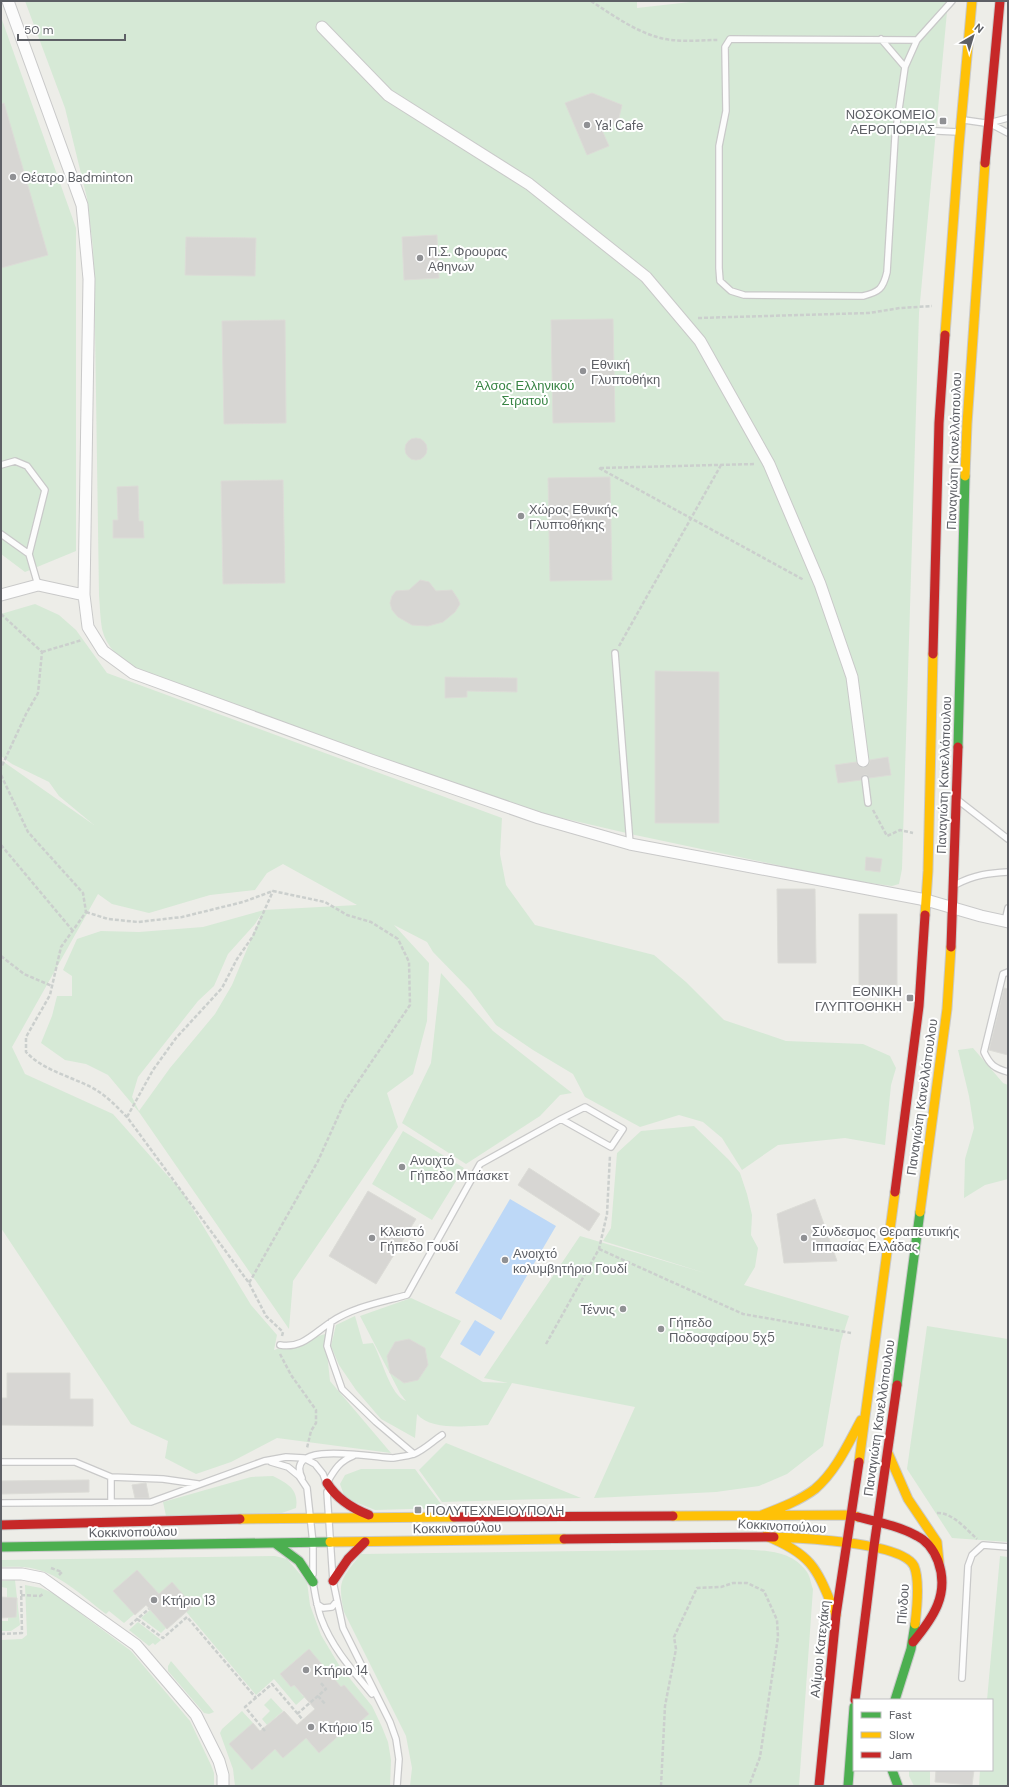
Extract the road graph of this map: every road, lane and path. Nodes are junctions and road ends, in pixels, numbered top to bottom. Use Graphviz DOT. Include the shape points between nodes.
graph roads {
  1 [pos="8,1"];
  2 [pos="591,1"];
  3 [pos="952,1"];
  4 [pos="972,1"];
  5 [pos="1000,1"];
  6 [pos="322,27"];
  7 [pos="730,39"];
  8 [pos="881,40"];
  9 [pos="918,40"];
  10 [pos="905,67"];
  11 [pos="1008,118"];
  12 [pos="962,120"];
  13 [pos="989,123"];
  14 [pos="896,129"];
  15 [pos="960,132"];
  16 [pos="1008,133"];
  17 [pos="947,304"];
  18 [pos="681,319"];
  19 [pos="769,464"];
  20 [pos="1,465"];
  21 [pos="721,465"];
  22 [pos="691,518"];
  23 [pos="1,534"];
  24 [pos="29,554"];
  25 [pos="38,585"];
  26 [pos="822,590"];
  27 [pos="1,595"];
  28 [pos="84,595"];
  29 [pos="1,614"];
  30 [pos="93,635"];
  31 [pos="42,652"];
  32 [pos="615,653"];
  33 [pos="863,761"];
  34 [pos="1,768"];
  35 [pos="1,775"];
  36 [pos="865,779"];
  37 [pos="956,799"];
  38 [pos="868,803"];
  39 [pos="917,834"];
  40 [pos="1008,839"];
  41 [pos="630,844"];
  42 [pos="1,845"];
  43 [pos="1008,872"];
  44 [pos="954,886"];
  45 [pos="274,891"];
  46 [pos="926,900"];
  47 [pos="953,908"];
  48 [pos="1008,908"];
  49 [pos="86,912"];
  50 [pos="1006,922"];
  51 [pos="73,931"];
  52 [pos="1,956"];
  53 [pos="1008,972"];
  54 [pos="52,986"];
  55 [pos="1008,1072"];
  56 [pos="127,1117"];
  57 [pos="561,1119"];
  58 [pos="611,1147"];
  59 [pos="599,1249"];
  60 [pos="249,1283"];
  61 [pos="331,1322"];
  62 [pos="851,1333"];
  63 [pos="546,1344"];
  64 [pos="280,1346"];
  65 [pos="866,1411"];
  66 [pos="442,1435"];
  67 [pos="888,1452"];
  68 [pos="414,1454"];
  69 [pos="355,1455"];
  70 [pos="304,1458"];
  71 [pos="264,1461"];
  72 [pos="1,1462"];
  73 [pos="111,1477"];
  74 [pos="327,1483"];
  75 [pos="198,1484"];
  76 [pos="307,1488"];
  77 [pos="1,1502"];
  78 [pos="111,1502"];
  79 [pos="762,1515"];
  80 [pos="851,1515"];
  81 [pos="918,1515"];
  82 [pos="378,1517"];
  83 [pos="309,1518"];
  84 [pos="329,1518"];
  85 [pos="877,1522"];
  86 [pos="1,1524"];
  87 [pos="766,1536"];
  88 [pos="365,1542"];
  89 [pos="313,1543"];
  90 [pos="331,1543"];
  91 [pos="847,1543"];
  92 [pos="276,1544"];
  93 [pos="983,1545"];
  94 [pos="874,1546"];
  95 [pos="1,1547"];
  96 [pos="1008,1547"];
  97 [pos="939,1562"];
  98 [pos="1,1574"];
  99 [pos="333,1581"];
  100 [pos="313,1582"];
  101 [pos="21,1583"];
  102 [pos="20,1595"];
  103 [pos="40,1596"];
  104 [pos="337,1601"];
  105 [pos="317,1604"];
  106 [pos="149,1609"];
  107 [pos="836,1615"];
  108 [pos="137,1619"];
  109 [pos="121,1633"];
  110 [pos="1,1634"];
  111 [pos="913,1642"];
  112 [pos="962,1678"];
  113 [pos="320,1682"];
  114 [pos="318,1696"];
  115 [pos="256,1698"];
  116 [pos="855,1699"];
  117 [pos="895,1699"];
  118 [pos="379,1702"];
  119 [pos="326,1705"];
  120 [pos="297,1714"];
  121 [pos="303,1720"];
  122 [pos="853,1720"];
  123 [pos="265,1731"];
  124 [pos="892,1771"];
  125 [pos="223,1786"];
  126 [pos="397,1786"];
  127 [pos="661,1786"];
  128 [pos="749,1786"];
  129 [pos="819,1786"];
  130 [pos="848,1786"];
  131 [pos="898,1786"];
  1 -- 28 [label="street" via="82,205 89,280"];
  2 -- 7 [label="path" via="625,22 657,37 679,40"];
  3 -- 9 [label="lane"];
  4 -- 12 [label="main road, Παναγιώτη Κανελλόπουλου"];
  5 -- 13 [label="main road, Παναγιώτη Κανελλόπουλου"];
  6 -- 18 [label="street" via="388,95 529,184 646,277"];
  7 -- 8 [label="lane"];
  7 -- 14 [label="lane" via="725,47 726,111 719,146 719,268 720,281 731,291 752,296 862,296 877,292 884,283 887,272"];
  8 -- 9 [label="lane"];
  8 -- 10 [label="lane"];
  9 -- 10 [label="lane"];
  10 -- 14 [label="lane"];
  11 -- 13 [label="lane"];
  12 -- 13 [label="lane"];
  12 -- 15 [label="main road, Παναγιώτη Κανελλόπουλου"];
  13 -- 16 [label="lane"];
  13 -- 37 [label="main road, Παναγιώτη Κανελλόπουλου" via="967,424"];
  14 -- 15 [label="lane"];
  15 -- 17 [label="main road, Παναγιώτη Κανελλόπουλου"];
  17 -- 18 [label="path" via="869,313"];
  17 -- 46 [label="main road, Παναγιώτη Κανελλόπουλου" via="939,423"];
  18 -- 19 [label="street" via="700,341"];
  19 -- 21 [label="path"];
  19 -- 26 [label="street"];
  20 -- 24 [label="lane" via="15,461 27,466 45,490"];
  21 -- 22 [label="path"];
  21 -- 22 [label="path" via="599,468"];
  22 -- 26 [label="path"];
  22 -- 32 [label="path"];
  23 -- 24 [label="lane"];
  24 -- 25 [label="lane"];
  25 -- 27 [label="street"];
  25 -- 28 [label="street"];
  26 -- 33 [label="street" via="852,678"];
  28 -- 30 [label="street" via="88,627"];
  29 -- 31 [label="path"];
  30 -- 31 [label="path"];
  30 -- 41 [label="street" via="103,652 133,673 539,818"];
  31 -- 34 [label="path" via="38,693"];
  32 -- 41 [label="lane"];
  35 -- 49 [label="path" via="28,832 83,893"];
  36 -- 38 [label="lane"];
  37 -- 40 [label="lane"];
  37 -- 44 [label="main road, Παναγιώτη Κανελλόπουλου"];
  38 -- 39 [label="path" via="887,836 900,830"];
  41 -- 46 [label="street"];
  42 -- 51 [label="path"];
  43 -- 44 [label="lane" via="986,873"];
  44 -- 47 [label="main road, Παναγιώτη Κανελλόπουλου"];
  45 -- 49 [label="path" via="243,902 182,917 138,922 108,920"];
  45 -- 56 [label="path" via="253,936 222,988 176,1038 152,1070"];
  45 -- 60 [label="path" via="325,902 347,915 371,922 398,939 409,962 410,1005 345,1101 318,1162"];
  46 -- 47 [label="street"];
  46 -- 65 [label="main road, Παναγιώτη Κανελλόπουλου" via="919,1006"];
  47 -- 50 [label="street"];
  47 -- 67 [label="main road, Παναγιώτη Κανελλόπουλου" via="947,1009"];
  48 -- 50 [label="lane"];
  49 -- 51 [label="path"];
  51 -- 54 [label="path" via="61,947"];
  52 -- 54 [label="path" via="24,974"];
  53 -- 55 [label="lane" via="1004,974 984,1052 989,1064"];
  54 -- 56 [label="path" via="50,995 26,1037 26,1052 35,1062 108,1097"];
  56 -- 60 [label="path"];
  57 -- 58 [label="lane"];
  57 -- 58 [label="lane" via="585,1108 623,1129"];
  57 -- 61 [label="lane" via="480,1164 407,1295 346,1313"];
  58 -- 59 [label="path" via="607,1214"];
  59 -- 62 [label="path" via="743,1314"];
  59 -- 63 [label="path"];
  60 -- 64 [label="path" via="266,1316 283,1332"];
  61 -- 64 [label="lane" via="305,1341 291,1347"];
  61 -- 68 [label="lane" via="326,1346 342,1389"];
  64 -- 70 [label="path" via="279,1353 316,1410 316,1423 311,1431"];
  65 -- 79 [label="main road" via="835,1466 821,1484 802,1498"];
  65 -- 80 [label="main road, Παναγιώτη Κανελλόπουλου"];
  66 -- 68 [label="lane"];
  67 -- 81 [label="main road" via="900,1483"];
  67 -- 85 [label="main road, Παναγιώτη Κανελλόπουλου"];
  68 -- 69 [label="lane" via="393,1458"];
  69 -- 70 [label="lane" via="330,1453"];
  69 -- 74 [label="lane" via="343,1460 335,1468"];
  70 -- 71 [label="lane" via="286,1457"];
  70 -- 74 [label="lane" via="315,1464"];
  70 -- 76 [label="lane" via="301,1475"];
  71 -- 75 [label="lane"];
  71 -- 76 [label="lane" via="288,1467 299,1476"];
  72 -- 73 [label="lane" via="75,1462"];
  73 -- 75 [label="lane" via="163,1479"];
  73 -- 78 [label="lane"];
  74 -- 82 [label="main road" via="340,1500 356,1511"];
  74 -- 84 [label="lane"];
  75 -- 78 [label="lane" via="150,1502"];
  76 -- 83 [label="lane"];
  77 -- 78 [label="lane"];
  79 -- 80 [label="main road, Κοκκινοπούλου"];
  79 -- 82 [label="main road, Κοκκινοπούλου"];
  80 -- 85 [label="main road, Κοκκινοπούλου"];
  80 -- 91 [label="main road, Αλίμου Κατεχάκη"];
  80 -- 94 [label="main road"];
  81 -- 93 [label="path" via="940,1513 953,1519"];
  81 -- 97 [label="main road" via="937,1542"];
  82 -- 84 [label="main road, Κοκκινοπούλου"];
  83 -- 84 [label="main road, Κοκκινοπούλου"];
  83 -- 86 [label="main road, Κοκκινοπούλου"];
  83 -- 89 [label="lane"];
  84 -- 90 [label="lane"];
  85 -- 94 [label="main road, Παναγιώτη Κανελλόπουλου"];
  85 -- 97 [label="main road, Πίνδου" via="918,1536 929,1546"];
  87 -- 88 [label="main road, Κοκκινοπούλου"];
  87 -- 91 [label="main road, Κοκκινοπούλου"];
  87 -- 107 [label="main road" via="787,1544 810,1563"];
  88 -- 90 [label="main road, Κοκκινοπούλου"];
  88 -- 99 [label="main road" via="348,1559"];
  89 -- 90 [label="main road, Κοκκινοπούλου"];
  89 -- 92 [label="main road, Κοκκινοπούλου"];
  89 -- 100 [label="lane"];
  90 -- 99 [label="lane"];
  91 -- 94 [label="main road, Κοκκινοπούλου"];
  91 -- 107 [label="main road, Αλίμου Κατεχάκη"];
  92 -- 95 [label="main road, Κοκκινοπούλου"];
  92 -- 100 [label="main road" via="299,1561"];
  93 -- 96 [label="lane"];
  93 -- 112 [label="lane" via="972,1555 968,1566"];
  94 -- 111 [label="main road, Πίνδου" via="906,1557 915,1568 918,1586"];
  94 -- 116 [label="main road"];
  97 -- 111 [label="main road, Πίνδου" via="942,1584 939,1603 930,1621"];
  98 -- 109 [label="street" via="22,1574 42,1578"];
  99 -- 104 [label="lane"];
  100 -- 105 [label="lane"];
  101 -- 102 [label="path"];
  102 -- 103 [label="path"];
  102 -- 110 [label="path" via="22,1633"];
  104 -- 105 [label="lane" via="332,1607 323,1608"];
  104 -- 118 [label="lane" via="343,1628"];
  105 -- 118 [label="lane" via="320,1618 334,1646"];
  106 -- 108 [label="path"];
  107 -- 129 [label="main road, Αλίμου Κατεχάκη"];
  108 -- 109 [label="path"];
  108 -- 115 [label="path" via="163,1638 187,1617"];
  109 -- 125 [label="street" via="136,1645 196,1715 219,1761"];
  111 -- 117 [label="main road, Πίνδου"];
  113 -- 114 [label="path" via="326,1689"];
  114 -- 119 [label="path"];
  114 -- 120 [label="path"];
  115 -- 120 [label="path" via="272,1684"];
  115 -- 123 [label="path" via="244,1707"];
  118 -- 126 [label="lane" via="396,1739 399,1759"];
  120 -- 121 [label="path"];
  122 -- 130 [label="main road"];
  124 -- 131 [label="main road"];
  127 -- 128 [label="path" via="665,1706 676,1649 674,1637 696,1588 721,1587 733,1582 746,1583 764,1591 777,1620 778,1637 760,1757"];
}
